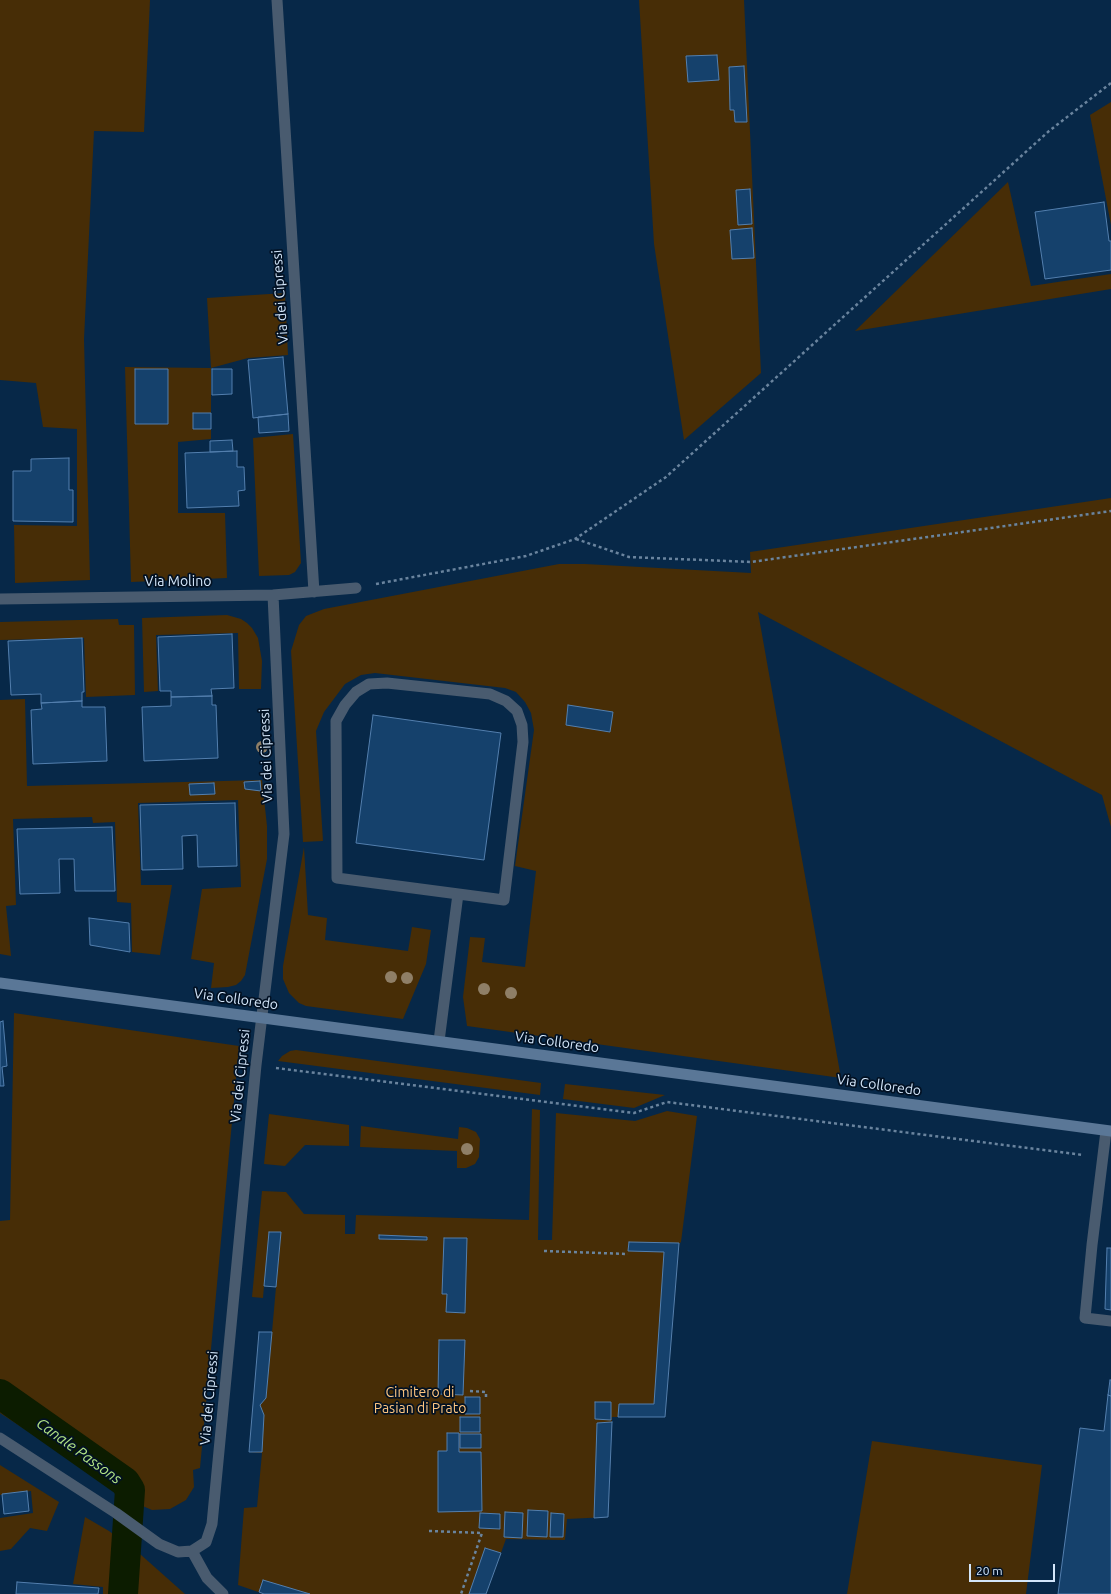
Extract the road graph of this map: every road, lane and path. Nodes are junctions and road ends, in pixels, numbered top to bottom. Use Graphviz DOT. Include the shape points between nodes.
graph roads {
  1 [pos="276,0"];
  2 [pos="1111,83"];
  3 [pos="1111,511"];
  4 [pos="575,539"];
  5 [pos="356,588"];
  6 [pos="314,592"];
  7 [pos="273,595"];
  8 [pos="0,599"];
  9 [pos="458,894"];
  10 [pos="0,982"];
  11 [pos="261,1017"];
  12 [pos="439,1041"];
  13 [pos="256,1065"];
  14 [pos="1108,1131"];
  15 [pos="1103,1158"];
  16 [pos="544,1251"];
  17 [pos="628,1254"];
  18 [pos="1111,1321"];
  19 [pos="470,1391"];
  20 [pos="486,1397"];
  21 [pos="0,1438"];
  22 [pos="429,1531"];
  23 [pos="192,1551"];
  24 [pos="223,1594"];
  25 [pos="461,1594"];
  1 -- 6 [label="street, Via dei Cipressi"];
  2 -- 4 [label="path" via="1049,131 666,477"];
  3 -- 4 [label="path" via="751,562 629,557"];
  4 -- 5 [label="path" via="526,556"];
  5 -- 6 [label="street, Via Molino"];
  6 -- 7 [label="street, Via Molino"];
  7 -- 8 [label="street, Via Molino"];
  7 -- 11 [label="street, Via dei Cipressi" via="284,834"];
  9 -- 9 [label="street" via="504,900 522,742 522,725 517,712 506,701 490,694 387,683 369,684 356,692 344,705 336,721 337,878"];
  9 -- 12 [label="street"];
  10 -- 11 [label="main road, Via Colloredo"];
  11 -- 12 [label="main road, Via Colloredo"];
  11 -- 13 [label="street, Via dei Cipressi"];
  12 -- 14 [label="main road, Via Colloredo"];
  13 -- 15 [label="path" via="634,1113 667,1102"];
  13 -- 23 [label="street, Via dei Cipressi" via="212,1524 206,1542"];
  14 -- 15 [label="street"];
  15 -- 18 [label="street" via="1085,1318"];
  16 -- 17 [label="path"];
  19 -- 20 [label="path" via="486,1392"];
  21 -- 23 [label="street" via="159,1544 178,1552"];
  22 -- 25 [label="path" via="482,1533"];
  23 -- 24 [label="street" via="207,1578"];
}
